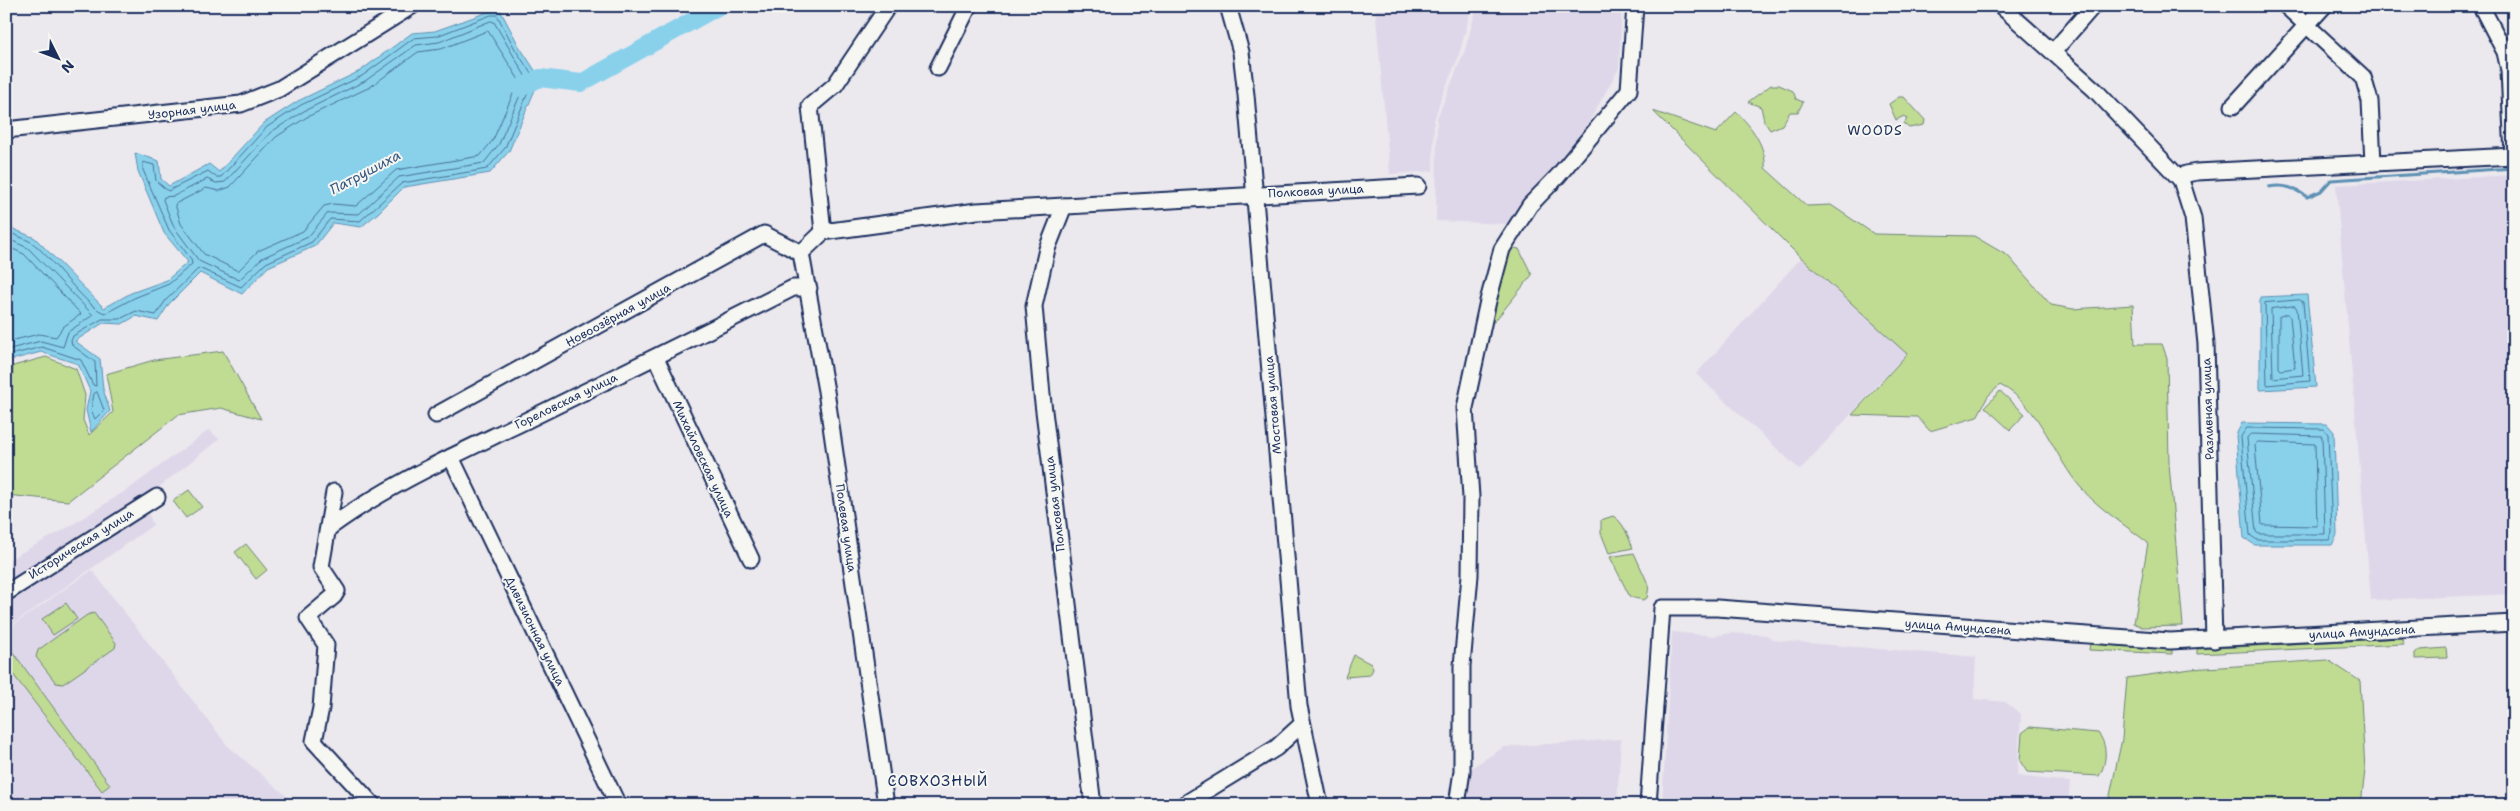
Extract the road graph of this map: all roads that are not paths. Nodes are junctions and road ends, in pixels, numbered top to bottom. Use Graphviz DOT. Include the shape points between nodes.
graph roads {
  1 [pos="412,6"];
  2 [pos="888,6"];
  3 [pos="969,6"];
  4 [pos="1228,6"];
  5 [pos="1634,6"];
  6 [pos="2001,6"];
  7 [pos="2093,6"];
  8 [pos="2286,6"];
  9 [pos="2324,6"];
  10 [pos="2481,6"];
  11 [pos="2307,25"];
  12 [pos="2053,52"];
  13 [pos="938,68"];
  14 [pos="2233,106"];
  15 [pos="6,130"];
  16 [pos="2513,156"];
  17 [pos="2373,163"];
  18 [pos="2181,180"];
  19 [pos="1418,186"];
  20 [pos="1255,194"];
  21 [pos="1064,206"];
  22 [pos="823,232"];
  23 [pos="801,253"];
  24 [pos="809,288"];
  25 [pos="656,358"];
  26 [pos="436,415"];
  27 [pos="451,457"];
  28 [pos="334,492"];
  29 [pos="157,497"];
  30 [pos="329,528"];
  31 [pos="751,559"];
  32 [pos="6,593"];
  33 [pos="2514,623"];
  34 [pos="2214,640"];
  35 [pos="1302,725"];
  36 [pos="373,805"];
  37 [pos="618,805"];
  38 [pos="886,805"];
  39 [pos="1092,805"];
  40 [pos="1183,805"];
  41 [pos="1320,805"];
  42 [pos="1457,805"];
  43 [pos="1648,805"];
  1 -- 15 [label="street, Узорная улица" via="279,89 242,104"];
  2 -- 22 [label="street" via="835,85 810,106"];
  3 -- 13 [label="street"];
  4 -- 20 [label="street, Мостовая улица" via="1241,52"];
  5 -- 42 [label="street" via="1629,90 1530,205 1502,248 1488,301 1465,408 1471,498 1470,575 1462,666 1462,771"];
  6 -- 12 [label="street, Разливная улица"];
  7 -- 12 [label="street"];
  8 -- 11 [label="street"];
  9 -- 11 [label="street"];
  10 -- 16 [label="street" via="2505,52 2509,70"];
  11 -- 14 [label="street"];
  11 -- 17 [label="street" via="2363,77 2370,102"];
  12 -- 18 [label="street, Разливная улица" via="2095,90"];
  16 -- 17 [label="street"];
  17 -- 18 [label="street" via="2197,172 2186,174"];
  18 -- 34 [label="street, Разливная улица" via="2193,218 2206,344"];
  19 -- 20 [label="street, Полковая улица"];
  20 -- 21 [label="street, Полковая улица"];
  20 -- 35 [label="street, Мостовая улица"];
  21 -- 22 [label="street, Полковая улица" via="977,211"];
  21 -- 39 [label="street, Полковая улица" via="1048,249 1034,306"];
  22 -- 23 [label="street"];
  23 -- 24 [label="street, Полевая улица"];
  23 -- 26 [label="street, Новоозёрная улица" via="764,234"];
  24 -- 25 [label="street, Гореловская улица" via="793,288"];
  24 -- 38 [label="street, Полевая улица"];
  25 -- 27 [label="street, Гореловская улица"];
  25 -- 31 [label="street, Михайловская улица"];
  27 -- 30 [label="street, Гореловская улица" via="349,513"];
  27 -- 37 [label="street, Дивизионная улица"];
  28 -- 30 [label="street"];
  29 -- 32 [label="street, Историческая улица"];
  30 -- 36 [label="street" via="321,567 337,591 308,618 326,644 321,708 314,742"];
  33 -- 34 [label="street, улица Амундсена"];
  34 -- 43 [label="street, улица Амундсена" via="2170,641 1717,608 1662,608"];
  35 -- 40 [label="street" via="1276,748"];
  35 -- 41 [label="street, Мостовая улица"];
}
